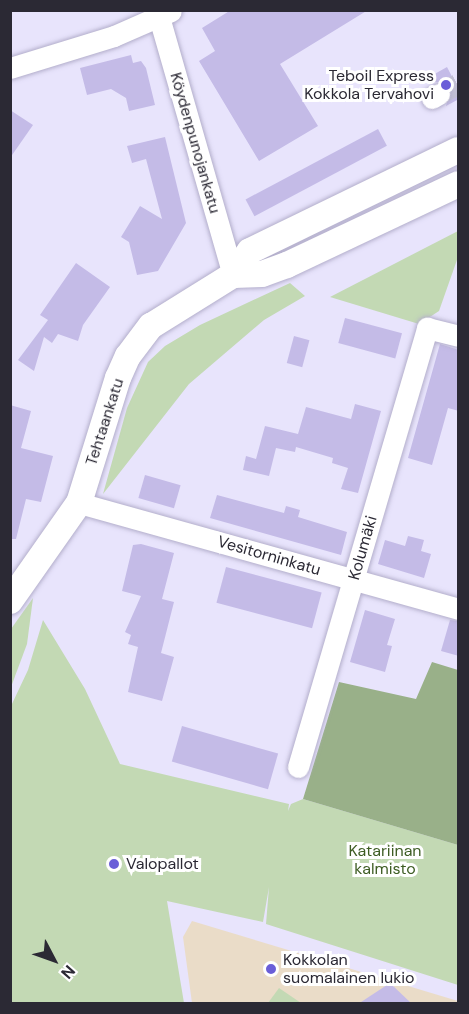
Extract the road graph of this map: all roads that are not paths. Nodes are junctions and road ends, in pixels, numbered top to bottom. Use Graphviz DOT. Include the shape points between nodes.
graph roads {
  1 [pos="163,12"];
  2 [pos="10,68"];
  3 [pos="459,150"];
  4 [pos="459,184"];
  5 [pos="233,274"];
  6 [pos="459,336"];
  7 [pos="79,503"];
  8 [pos="353,580"];
  9 [pos="10,601"];
  10 [pos="459,609"];
  11 [pos="298,767"];
  1 -- 2 [label="street" via="114,36"];
  1 -- 5 [label="street, Köydenpunojankatu"];
  3 -- 5 [label="main road, Tehtaankatu" via="250,251"];
  4 -- 5 [label="main road" via="287,265 262,274"];
  5 -- 7 [label="main road, Tehtaankatu" via="163,316 140,338 118,378"];
  6 -- 8 [label="street, Kolumäki" via="427,328"];
  7 -- 8 [label="street, Vesitorninkatu"];
  7 -- 9 [label="main road, Tehtaankatu"];
  8 -- 10 [label="street, Vesitorninkatu"];
  8 -- 11 [label="street, Kolumäki"];
}
